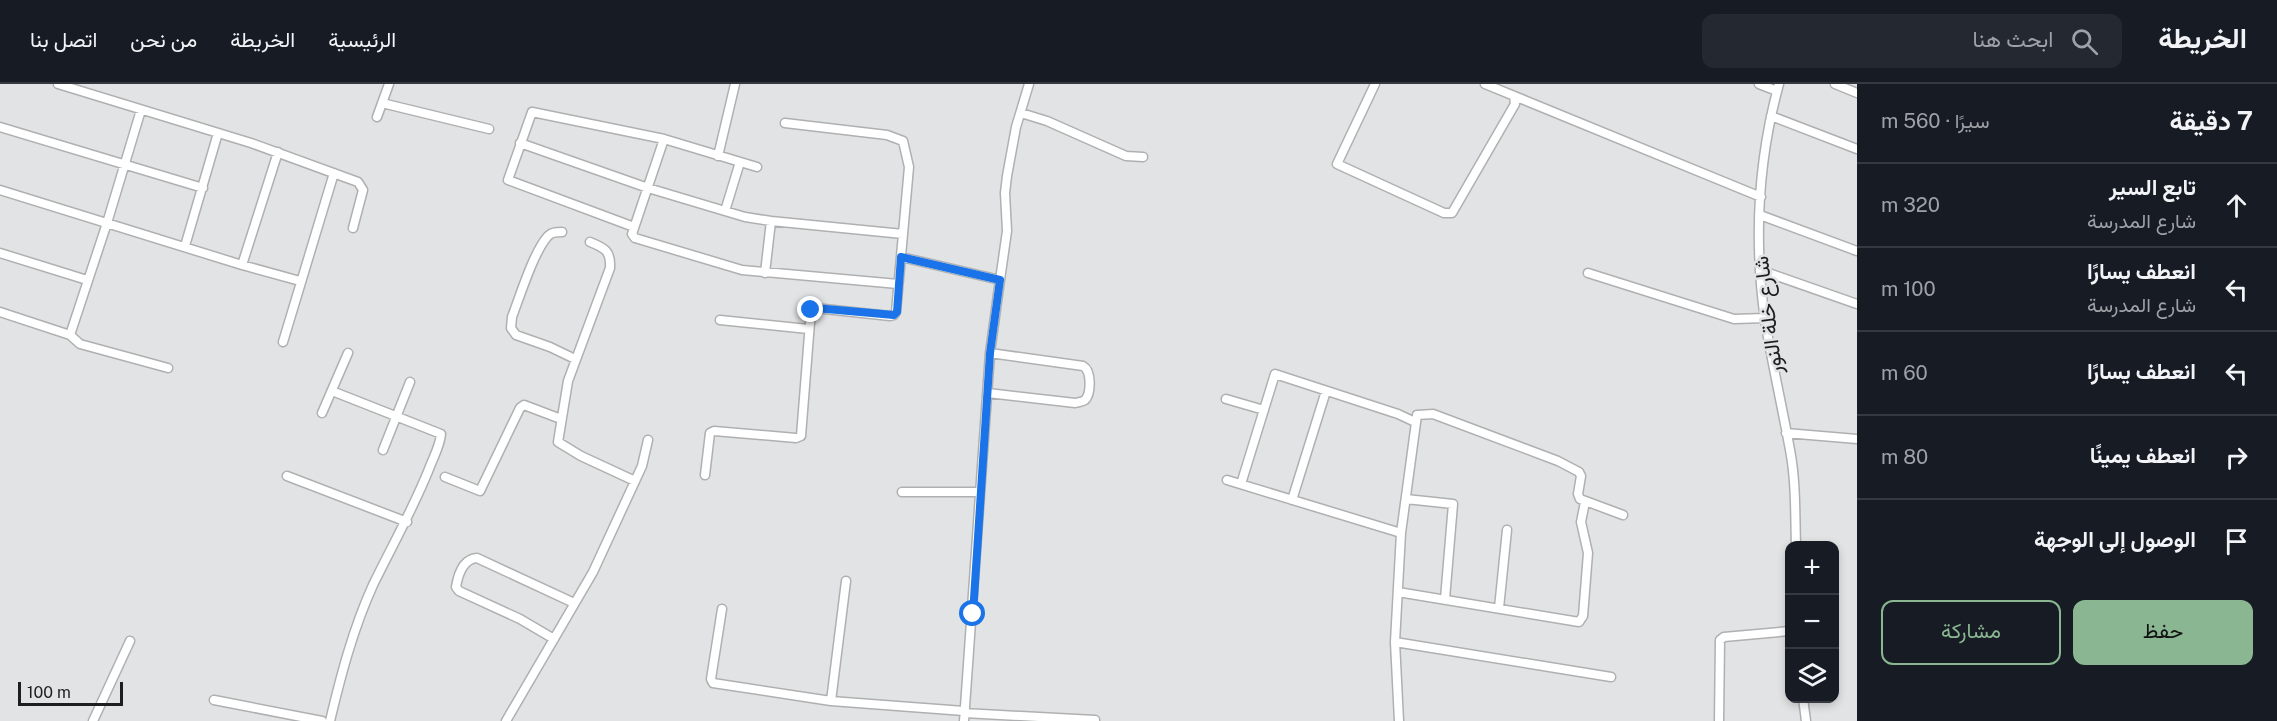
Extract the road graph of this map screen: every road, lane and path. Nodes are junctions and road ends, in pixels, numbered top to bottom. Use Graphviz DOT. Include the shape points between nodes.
graph roads {
  1 [pos="58,84"];
  2 [pos="389,84"];
  3 [pos="735,84"];
  4 [pos="1029,84"];
  5 [pos="1375,84"];
  6 [pos="1485,84"];
  7 [pos="1759,84"];
  8 [pos="1834,84"];
  9 [pos="1778,88"];
  10 [pos="1857,93"];
  11 [pos="1514,96"];
  12 [pos="382,103"];
  13 [pos="141,110"];
  14 [pos="1021,113"];
  15 [pos="1771,116"];
  16 [pos="377,117"];
  17 [pos="785,123"];
  18 [pos="0,127"];
  19 [pos="489,129"];
  20 [pos="218,133"];
  21 [pos="664,139"];
  22 [pos="520,143"];
  23 [pos="1857,149"];
  24 [pos="278,152"];
  25 [pos="718,156"];
  26 [pos="1143,157"];
  27 [pos="740,162"];
  28 [pos="124,165"];
  29 [pos="758,167"];
  30 [pos="334,173"];
  31 [pos="202,188"];
  32 [pos="648,188"];
  33 [pos="0,190"];
  34 [pos="1761,197"];
  35 [pos="725,211"];
  36 [pos="1760,214"];
  37 [pos="771,222"];
  38 [pos="107,223"];
  39 [pos="634,227"];
  40 [pos="353,228"];
  41 [pos="562,232"];
  42 [pos="903,234"];
  43 [pos="590,242"];
  44 [pos="185,246"];
  45 [pos="1857,251"];
  46 [pos="0,253"];
  47 [pos="901,257"];
  48 [pos="242,265"];
  49 [pos="1760,270"];
  50 [pos="765,273"];
  51 [pos="1588,273"];
  52 [pos="87,280"];
  53 [pos="1000,280"];
  54 [pos="300,281"];
  55 [pos="898,284"];
  56 [pos="1857,304"];
  57 [pos="0,312"];
  58 [pos="1765,318"];
  59 [pos="720,320"];
  60 [pos="808,329"];
  61 [pos="70,335"];
  62 [pos="283,342"];
  63 [pos="348,353"];
  64 [pos="990,353"];
  65 [pos="575,359"];
  66 [pos="168,368"];
  67 [pos="410,382"];
  68 [pos="332,391"];
  69 [pos="1326,391"];
  70 [pos="988,393"];
  71 [pos="1226,399"];
  72 [pos="1263,410"];
  73 [pos="322,414"];
  74 [pos="398,416"];
  75 [pos="561,419"];
  76 [pos="1415,422"];
  77 [pos="1786,434"];
  78 [pos="1857,439"];
  79 [pos="648,440"];
  80 [pos="383,450"];
  81 [pos="705,475"];
  82 [pos="287,476"];
  83 [pos="446,477"];
  84 [pos="1227,480"];
  85 [pos="635,481"];
  86 [pos="1241,484"];
  87 [pos="902,492"];
  88 [pos="980,492"];
  89 [pos="1406,499"];
  90 [pos="1292,500"];
  91 [pos="1585,502"];
  92 [pos="1623,515"];
  93 [pos="407,522"];
  94 [pos="1507,530"];
  95 [pos="1401,533"];
  96 [pos="1796,541"];
  97 [pos="846,581"];
  98 [pos="1398,592"];
  99 [pos="1445,599"];
  100 [pos="574,603"];
  101 [pos="1499,608"];
  102 [pos="722,609"];
  103 [pos="1785,631"];
  104 [pos="554,639"];
  105 [pos="130,641"];
  106 [pos="1395,642"];
  107 [pos="1611,677"];
  108 [pos="214,700"];
  109 [pos="831,701"];
  110 [pos="1804,703"];
  111 [pos="964,715"];
  112 [pos="1095,720"];
  113 [pos="93,721"];
  114 [pos="322,721"];
  115 [pos="330,721"];
  116 [pos="506,721"];
  117 [pos="1399,721"];
  118 [pos="1719,721"];
  119 [pos="1806,721"];
  1 -- 13 [label="street"];
  2 -- 12 [label="street"];
  3 -- 25 [label="street"];
  4 -- 14 [label="street"];
  5 -- 11 [label="street" via="1337,164 1444,213 1452,213 1515,104"];
  6 -- 11 [label="street"];
  7 -- 9 [label="street"];
  8 -- 10 [label="street"];
  9 -- 15 [label="street, شارع خلة النور"];
  11 -- 34 [label="street"];
  12 -- 16 [label="street"];
  12 -- 19 [label="street"];
  13 -- 20 [label="street"];
  13 -- 28 [label="street"];
  14 -- 26 [label="street" via="1126,156"];
  14 -- 53 [label="street" via="1007,176 1007,231"];
  15 -- 23 [label="street"];
  15 -- 34 [label="street, شارع خلة النور"];
  17 -- 42 [label="street" via="886,135 903,141 909,166"];
  18 -- 28 [label="street"];
  20 -- 24 [label="street"];
  20 -- 31 [label="street"];
  21 -- 22 [label="street" via="532,112"];
  21 -- 25 [label="street"];
  21 -- 32 [label="street"];
  22 -- 32 [label="street"];
  22 -- 39 [label="street" via="508,176 511,183"];
  24 -- 30 [label="street"];
  24 -- 48 [label="street"];
  25 -- 27 [label="street"];
  27 -- 29 [label="street"];
  27 -- 35 [label="street"];
  28 -- 31 [label="street"];
  28 -- 38 [label="street"];
  30 -- 40 [label="street" via="362,186"];
  30 -- 54 [label="street"];
  31 -- 44 [label="street"];
  32 -- 35 [label="street"];
  32 -- 39 [label="street"];
  33 -- 38 [label="street"];
  34 -- 36 [label="street, شارع خلة النور"];
  35 -- 37 [label="street"];
  36 -- 45 [label="street"];
  36 -- 49 [label="street, شارع خلة النور"];
  37 -- 42 [label="street"];
  37 -- 50 [label="street"];
  38 -- 44 [label="street"];
  38 -- 52 [label="street"];
  39 -- 50 [label="street" via="632,234 640,239 724,266"];
  41 -- 65 [label="street" via="549,236 539,252 510,328 516,335"];
  42 -- 47 [label="street"];
  43 -- 65 [label="street" via="606,248 610,268"];
  44 -- 48 [label="street"];
  46 -- 52 [label="street"];
  47 -- 53 [label="street"];
  47 -- 55 [label="street"];
  48 -- 54 [label="street"];
  49 -- 56 [label="street"];
  49 -- 58 [label="street, شارع خلة النور"];
  50 -- 55 [label="street"];
  51 -- 58 [label="street" via="1734,319"];
  52 -- 61 [label="street"];
  53 -- 64 [label="street"];
  54 -- 62 [label="street"];
  55 -- 60 [label="street" via="894,315 815,308 809,315"];
  57 -- 61 [label="street"];
  58 -- 77 [label="street, شارع خلة النور"];
  59 -- 60 [label="street"];
  60 -- 81 [label="street" via="801,436 714,431 708,440"];
  61 -- 66 [label="street" via="80,344"];
  63 -- 68 [label="street"];
  64 -- 70 [label="street"];
  64 -- 70 [label="street" via="1083,366 1090,373 1088,397 1075,403"];
  65 -- 75 [label="street"];
  67 -- 74 [label="street"];
  68 -- 73 [label="street"];
  68 -- 74 [label="street"];
  69 -- 72 [label="street" via="1275,374"];
  69 -- 76 [label="street"];
  69 -- 90 [label="street"];
  70 -- 88 [label="street"];
  71 -- 72 [label="street"];
  72 -- 86 [label="street"];
  74 -- 80 [label="street"];
  74 -- 93 [label="street" via="441,434"];
  75 -- 83 [label="street" via="524,405 480,491"];
  75 -- 85 [label="street" via="561,446"];
  76 -- 89 [label="street"];
  76 -- 91 [label="street" via="1420,413 1433,414 1558,461 1579,472 1578,494"];
  77 -- 78 [label="street"];
  77 -- 96 [label="street, شارع خلة النور" via="1792,466"];
  79 -- 85 [label="street"];
  82 -- 93 [label="street"];
  84 -- 86 [label="street"];
  85 -- 100 [label="street"];
  86 -- 90 [label="street"];
  87 -- 88 [label="street"];
  88 -- 111 [label="street"];
  89 -- 95 [label="street"];
  89 -- 99 [label="street" via="1454,504"];
  90 -- 95 [label="street"];
  91 -- 92 [label="street"];
  91 -- 101 [label="street" via="1581,522 1588,553 1582,620"];
  93 -- 115 [label="street" via="360,617"];
  94 -- 101 [label="street"];
  95 -- 98 [label="street"];
  97 -- 109 [label="street"];
  98 -- 99 [label="street"];
  98 -- 106 [label="street"];
  99 -- 101 [label="street"];
  100 -- 104 [label="street"];
  100 -- 104 [label="street" via="477,558 467,561 462,569 456,587 459,591"];
  102 -- 109 [label="street" via="713,683"];
  103 -- 118 [label="street" via="1720,640"];
  104 -- 116 [label="street"];
  105 -- 113 [label="street"];
  106 -- 107 [label="street"];
  106 -- 117 [label="street"];
  108 -- 114 [label="street"];
  109 -- 111 [label="street"];
  110 -- 119 [label="street"];
  111 -- 112 [label="street"];
}
